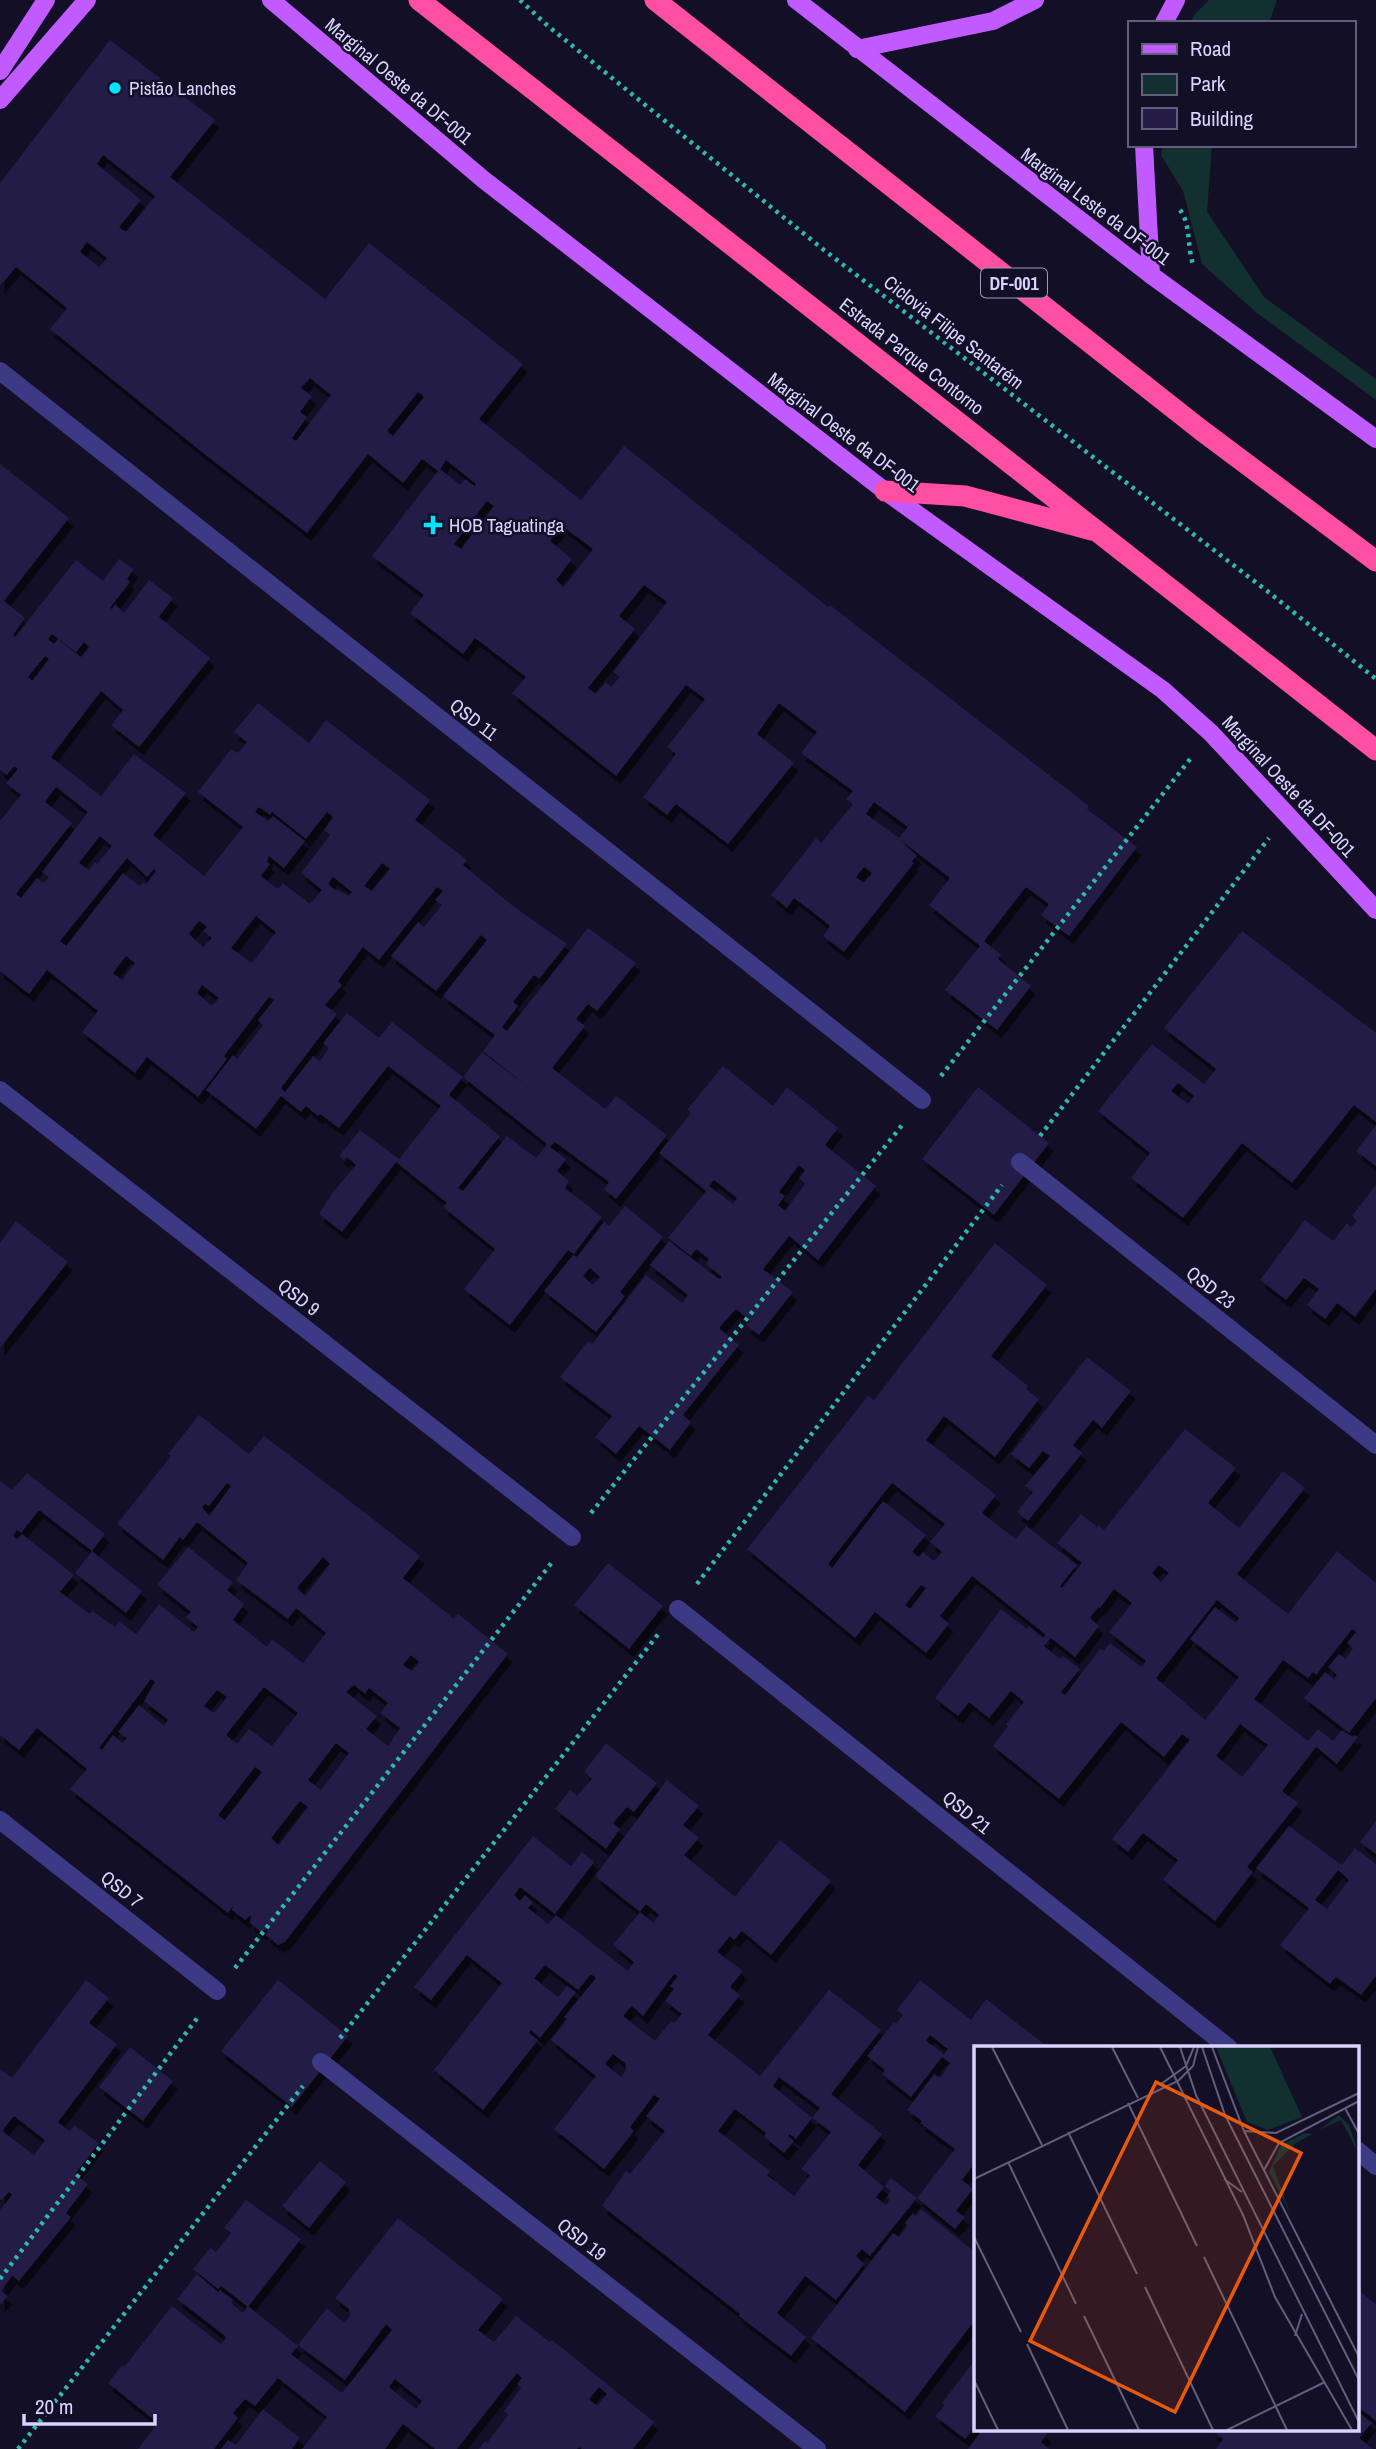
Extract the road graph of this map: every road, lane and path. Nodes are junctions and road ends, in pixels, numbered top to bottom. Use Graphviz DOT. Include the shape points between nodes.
graph roads {
  1 [pos="46,0"];
  2 [pos="87,0"];
  3 [pos="271,0"];
  4 [pos="419,0"];
  5 [pos="520,0"];
  6 [pos="655,0"];
  7 [pos="796,0"];
  8 [pos="1035,0"];
  9 [pos="1177,0"];
  10 [pos="1165,21"];
  11 [pos="857,49"];
  12 [pos="0,71"];
  13 [pos="0,100"];
  14 [pos="1144,147"];
  15 [pos="1172,201"];
  16 [pos="1195,273"];
  17 [pos="1152,275"];
  18 [pos="0,371"];
  19 [pos="1376,439"];
  20 [pos="885,491"];
  21 [pos="1101,532"];
  22 [pos="1376,561"];
  23 [pos="1376,679"];
  24 [pos="1211,733"];
  25 [pos="1376,750"];
  26 [pos="1376,910"];
  27 [pos="0,1090"];
  28 [pos="922,1100"];
  29 [pos="1020,1162"];
  30 [pos="1376,1445"];
  31 [pos="572,1537"];
  32 [pos="678,1609"];
  33 [pos="0,1820"];
  34 [pos="217,1991"];
  35 [pos="1226,2046"];
  36 [pos="321,2062"];
  37 [pos="1358,2151"];
  38 [pos="1376,2166"];
  39 [pos="0,2279"];
  40 [pos="817,2449"];
  1 -- 12 [label="main road"];
  2 -- 13 [label="main road"];
  3 -- 20 [label="main road, Marginal Oeste da DF-001" via="484,180"];
  4 -- 21 [label="highway, Estrada Parque Contorno"];
  5 -- 23 [label="path, Ciclovia Filipe Santarém" via="824,250"];
  6 -- 22 [label="highway, DF-001" via="1200,430"];
  7 -- 11 [label="main road, Marginal Leste da DF-001"];
  8 -- 11 [label="main road" via="993,21"];
  9 -- 10 [label="main road"];
  11 -- 17 [label="main road, Marginal Leste da DF-001"];
  14 -- 17 [label="main road"];
  15 -- 16 [label="path" via="1186,218"];
  17 -- 19 [label="main road, Marginal Leste da DF-001"];
  18 -- 28 [label="street, QSD 11"];
  20 -- 21 [label="highway" via="965,496"];
  20 -- 24 [label="main road, Marginal Oeste da DF-001" via="1163,690"];
  21 -- 25 [label="highway, Estrada Parque Contorno"];
  24 -- 26 [label="main road, Marginal Oeste da DF-001"];
  24 -- 28 [label="path"];
  27 -- 31 [label="street, QSD 9"];
  28 -- 31 [label="path"];
  29 -- 30 [label="street, QSD 23"];
  31 -- 34 [label="path"];
  32 -- 35 [label="street, QSD 21"];
  33 -- 34 [label="street, QSD 7"];
  34 -- 39 [label="path"];
  36 -- 40 [label="street, QSD 19"];
  37 -- 38 [label="street"];
}
